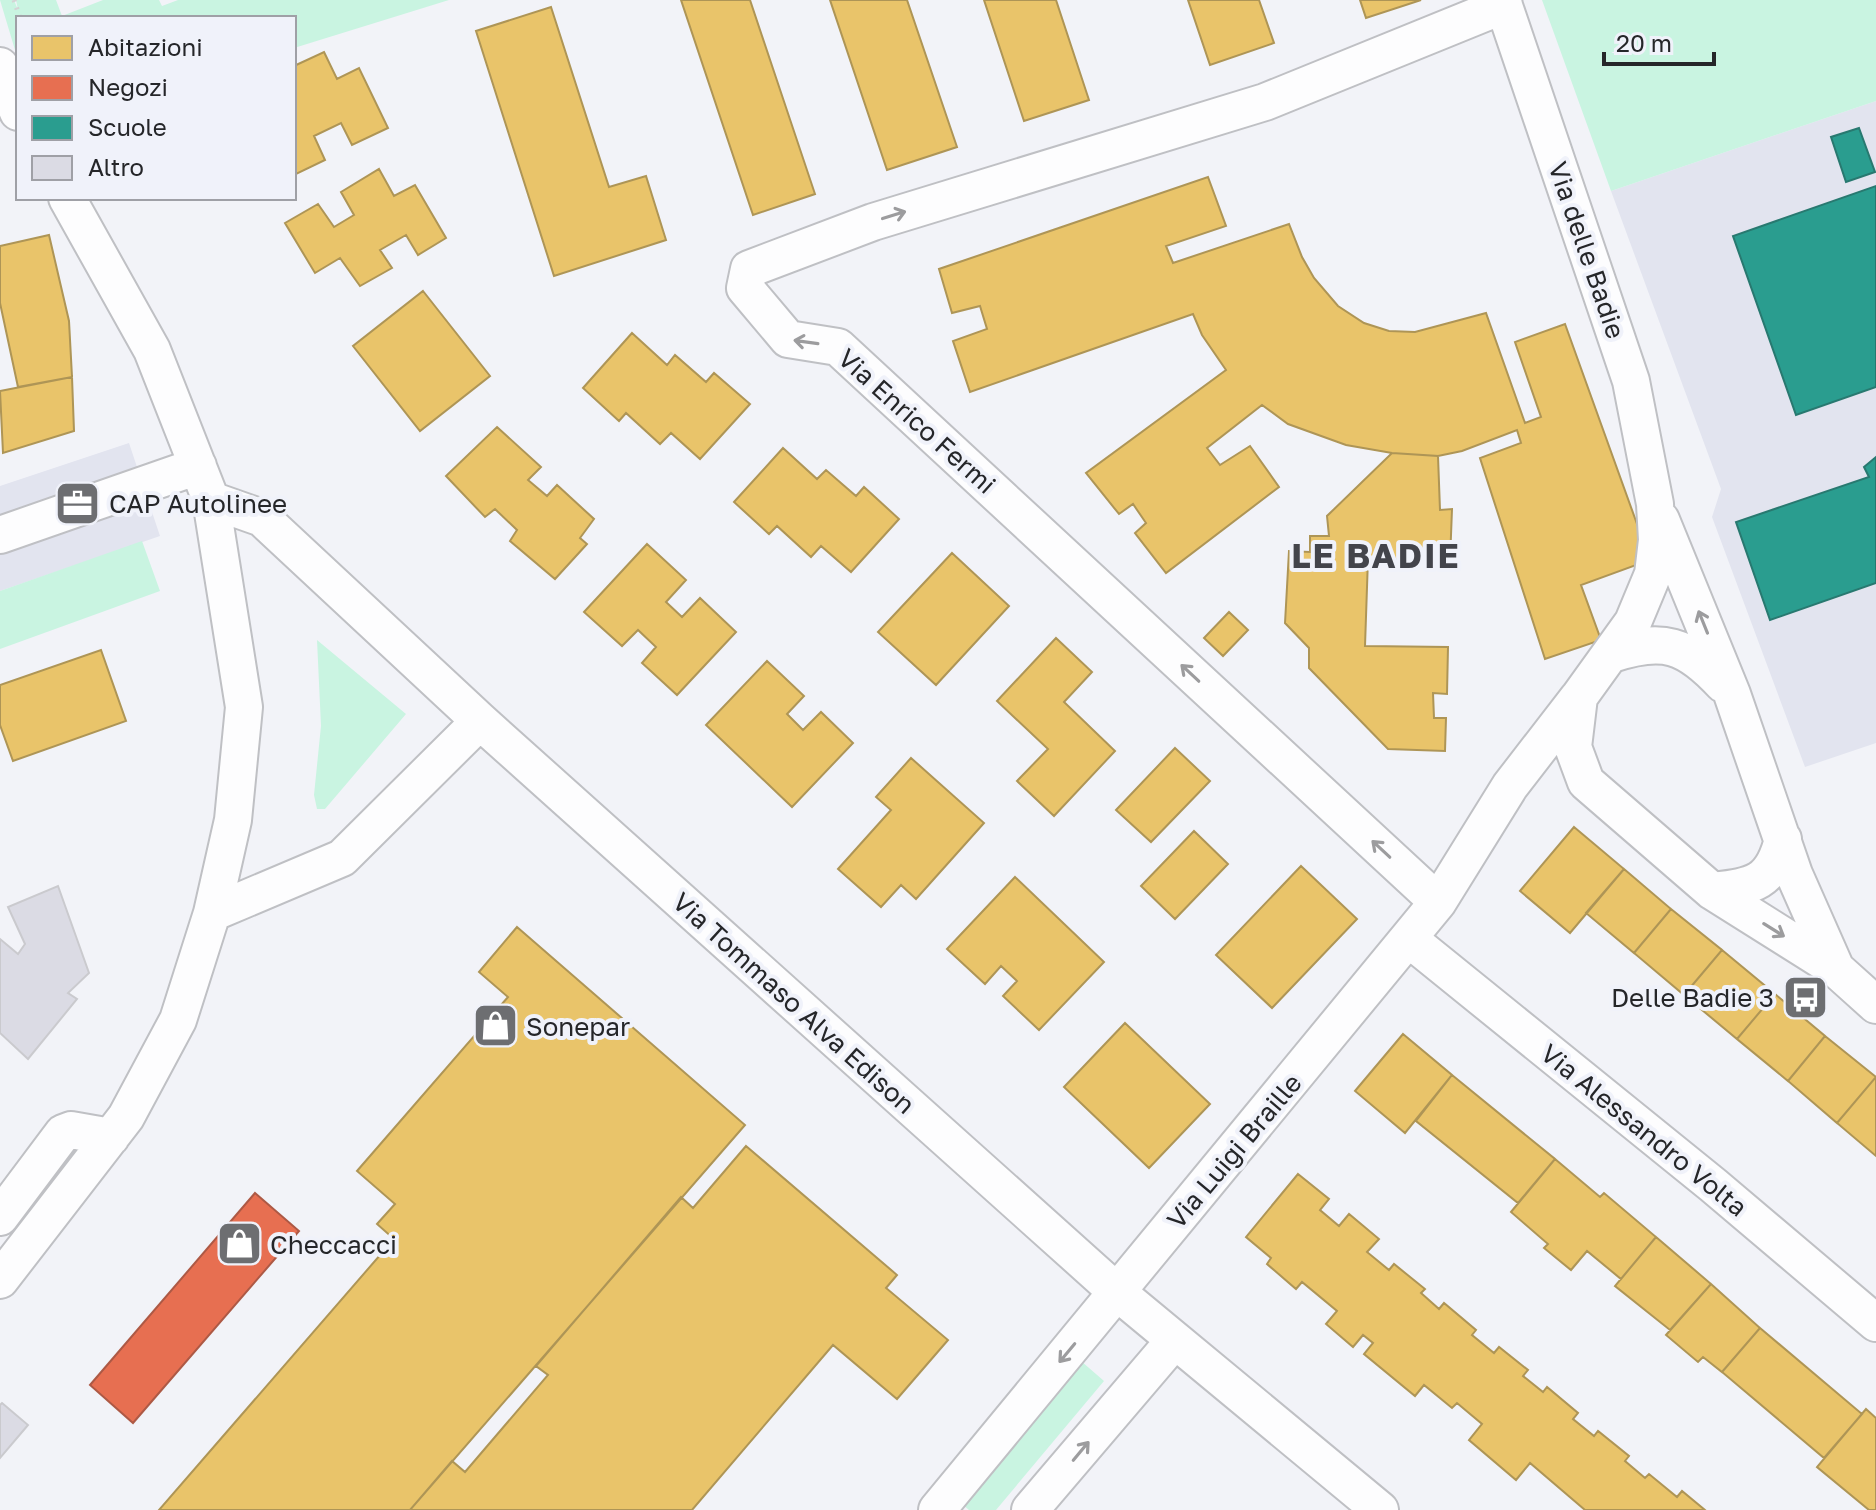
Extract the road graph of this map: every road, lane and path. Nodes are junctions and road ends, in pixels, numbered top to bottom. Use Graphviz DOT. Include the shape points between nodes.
graph roads {
  1 [pos="1503,2"];
  2 [pos="0,66"];
  3 [pos="16,107"];
  4 [pos="68,200"];
  5 [pos="198,466"];
  6 [pos="211,500"];
  7 [pos="1655,504"];
  8 [pos="0,535"];
  9 [pos="1612,654"];
  10 [pos="1732,694"];
  11 [pos="1579,697"];
  12 [pos="480,721"];
  13 [pos="1515,780"];
  14 [pos="1586,782"];
  15 [pos="1783,839"];
  16 [pos="1712,891"];
  17 [pos="1438,902"];
  18 [pos="212,913"];
  19 [pos="1409,939"];
  20 [pos="1836,969"];
  21 [pos="1876,1005"];
  22 [pos="111,1137"];
  23 [pos="0,1217"];
  24 [pos="0,1280"];
  25 [pos="1117,1292"];
  26 [pos="1876,1323"];
  27 [pos="1174,1341"];
  28 [pos="937,1510"];
  29 [pos="1030,1510"];
  30 [pos="1380,1510"];
  1 -- 7 [label="street, Via delle Badie" via="1631,381"];
  17 -- 1 [label="street, Via Enrico Fermi, one-way" via="838,347 788,339 745,288 749,269 873,222 1265,102"];
  2 -- 3 [label="street"];
  4 -- 5 [label="street" via="152,350"];
  5 -- 6 [label="street"];
  5 -- 8 [label="street"];
  6 -- 12 [label="street, Via Tommaso Alva Edison" via="262,518"];
  6 -- 18 [label="street" via="244,707 233,820"];
  7 -- 9 [label="street, Via delle Badie" via="1653,574 1633,622"];
  10 -- 7 [label="street, Via delle Badie, one-way"];
  9 -- 10 [label="street, Via delle Badie" via="1640,645 1670,645 1693,654"];
  9 -- 11 [label="street, Via delle Badie"];
  10 -- 15 [label="street, Via delle Badie"];
  11 -- 13 [label="street, Via Luigi Braille"];
  11 -- 14 [label="street" via="1573,747"];
  12 -- 18 [label="street" via="342,858"];
  12 -- 25 [label="street, Via Tommaso Alva Edison"];
  13 -- 14 [label="street" via="1540,766"];
  13 -- 17 [label="street, Via Luigi Braille"];
  14 -- 16 [label="street, Via delle Badie"];
  15 -- 16 [label="street" via="1769,872 1755,886"];
  15 -- 20 [label="street, Via delle Badie"];
  16 -- 20 [label="street, Via delle Badie, one-way"];
  17 -- 19 [label="street, Via Luigi Braille"];
  18 -- 22 [label="street" via="178,1020"];
  19 -- 25 [label="street, Via Luigi Braille"];
  19 -- 26 [label="street, Via Alessandro Volta"];
  20 -- 21 [label="street, Via delle Badie"];
  22 -- 23 [label="street" via="63,1133"];
  22 -- 24 [label="street"];
  25 -- 27 [label="street, Via Tommaso Alva Edison"];
  25 -- 28 [label="street, Via Luigi Braille, one-way"];
  29 -- 27 [label="street, one-way"];
  27 -- 30 [label="street, Via Tommaso Alva Edison"];
}
